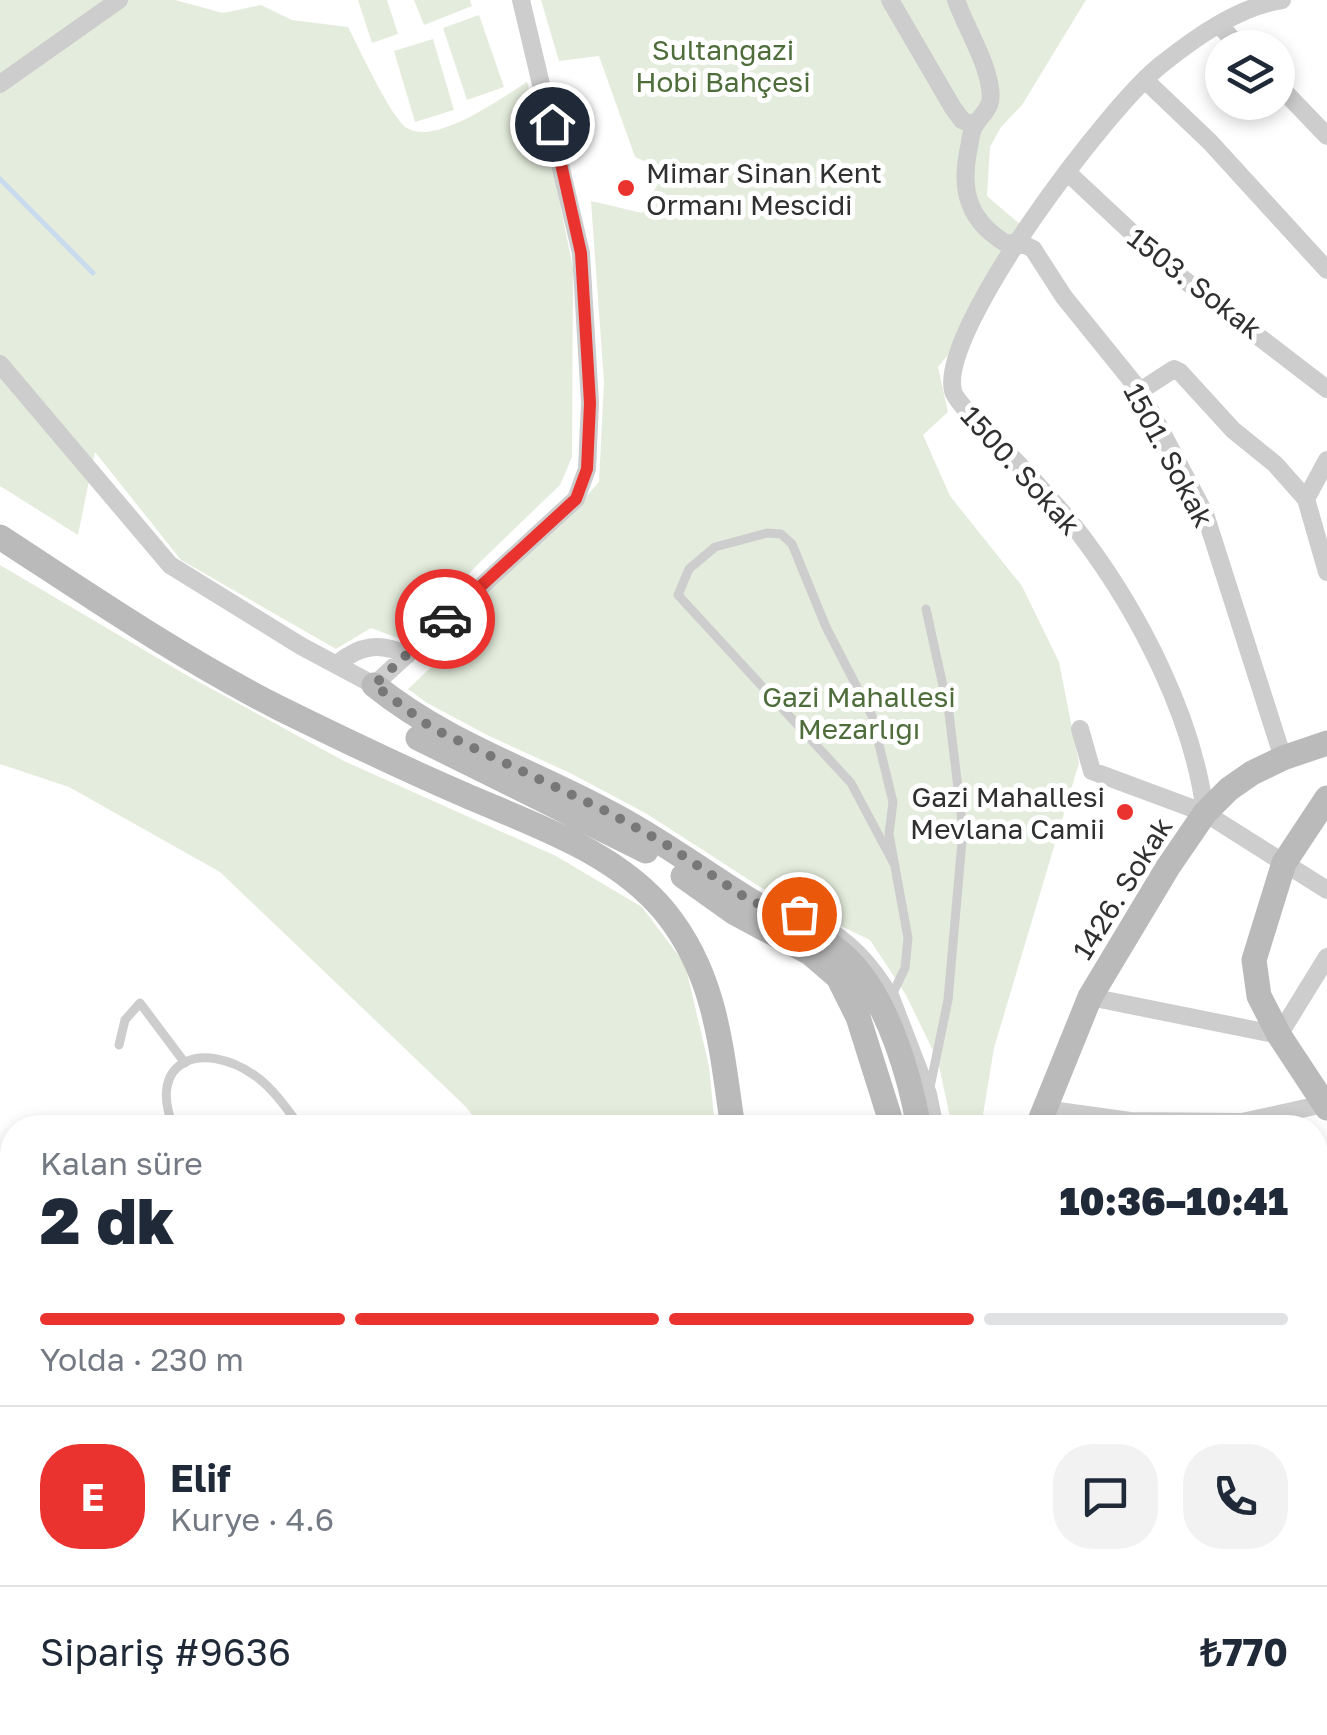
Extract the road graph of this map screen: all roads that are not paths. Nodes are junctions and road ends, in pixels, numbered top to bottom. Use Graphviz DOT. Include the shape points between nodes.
graph roads {
  1 [pos="119,0"];
  2 [pos="521,0"];
  3 [pos="890,0"];
  4 [pos="956,0"];
  5 [pos="1282,0"];
  6 [pos="1219,25"];
  7 [pos="1224,30"];
  8 [pos="1145,80"];
  9 [pos="0,84"];
  10 [pos="1295,102"];
  11 [pos="974,126"];
  12 [pos="1327,136"];
  13 [pos="1067,172"];
  14 [pos="1019,242"];
  15 [pos="1327,270"];
  16 [pos="0,364"];
  17 [pos="1327,388"];
  18 [pos="1140,390"];
  19 [pos="1327,460"];
  20 [pos="1306,499"];
  21 [pos="0,537"];
  22 [pos="1327,572"];
  23 [pos="926,609"];
  24 [pos="407,656"];
  25 [pos="337,664"];
  26 [pos="374,685"];
  27 [pos="1080,729"];
  28 [pos="1327,743"];
  29 [pos="1282,758"];
  30 [pos="1327,798"];
  31 [pos="1205,813"];
  32 [pos="1284,862"];
  33 [pos="894,864"];
  34 [pos="1327,890"];
  35 [pos="1327,957"];
  36 [pos="1090,997"];
  37 [pos="886,1005"];
  38 [pos="864,1034"];
  39 [pos="1279,1035"];
  40 [pos="119,1045"];
  41 [pos="185,1064"];
  42 [pos="928,1094"];
  43 [pos="1326,1106"];
  44 [pos="170,1115"];
  45 [pos="289,1115"];
  46 [pos="731,1115"];
  47 [pos="889,1115"];
  48 [pos="916,1115"];
  49 [pos="932,1115"];
  50 [pos="1042,1115"];
  51 [pos="1286,1115"];
  1 -- 9 [label="street"];
  2 -- 24 [label="street" via="581,253 587,469 576,499"];
  3 -- 11 [label="street" via="953,108"];
  4 -- 11 [label="street" via="990,89 986,114"];
  5 -- 6 [label="street, 1500. Sokak"];
  6 -- 7 [label="street"];
  6 -- 8 [label="street, 1500. Sokak"];
  8 -- 13 [label="street, 1500. Sokak"];
  8 -- 15 [label="street"];
  10 -- 12 [label="street"];
  11 -- 14 [label="street" via="966,200 994,237"];
  13 -- 14 [label="street, 1500. Sokak"];
  13 -- 17 [label="street, 1503. Sokak" via="1174,272"];
  14 -- 18 [label="street, 1501. Sokak" via="1033,249"];
  14 -- 31 [label="street, 1500. Sokak" via="964,338 951,374 954,396 1084,538 1156,654 1200,774"];
  16 -- 25 [label="street" via="170,566"];
  18 -- 20 [label="street" via="1174,369 1180,372"];
  18 -- 29 [label="street, 1501. Sokak" via="1205,514"];
  19 -- 20 [label="street"];
  20 -- 22 [label="street"];
  21 -- 46 [label="street" via="191,662 394,764 585,849 636,880 693,951 706,979"];
  23 -- 42 [label="lane" via="949,713 963,830 948,1000"];
  24 -- 25 [label="street" via="363,647"];
  24 -- 26 [label="street"];
  25 -- 26 [label="street"];
  26 -- 37 [label="street" via="432,728 606,811 836,948"];
  26 -- 38 [label="street" via="388,712 420,739 643,849 735,913 810,954 838,978"];
  27 -- 31 [label="street" via="1092,770"];
  28 -- 29 [label="street, 1426. Sokak"];
  29 -- 31 [label="street, 1426. Sokak" via="1241,780"];
  30 -- 32 [label="street"];
  31 -- 32 [label="street"];
  31 -- 36 [label="street, 1426. Sokak"];
  32 -- 34 [label="street"];
  32 -- 39 [label="street" via="1254,960 1259,996"];
  33 -- 33 [label="lane" via="893,802 872,716 792,544 767,533 716,547 689,569 678,595 851,783"];
  33 -- 37 [label="lane" via="908,938 904,968"];
  35 -- 39 [label="street"];
  36 -- 39 [label="street"];
  36 -- 50 [label="street, 1426. Sokak"];
  37 -- 38 [label="street"];
  37 -- 42 [label="street"];
  37 -- 48 [label="street"];
  38 -- 47 [label="street"];
  39 -- 43 [label="street"];
  40 -- 41 [label="lane" via="140,1003"];
  41 -- 44 [label="lane" via="165,1083"];
  41 -- 45 [label="lane" via="204,1056 255,1075"];
  42 -- 49 [label="street"];
  43 -- 51 [label="street"];
}
